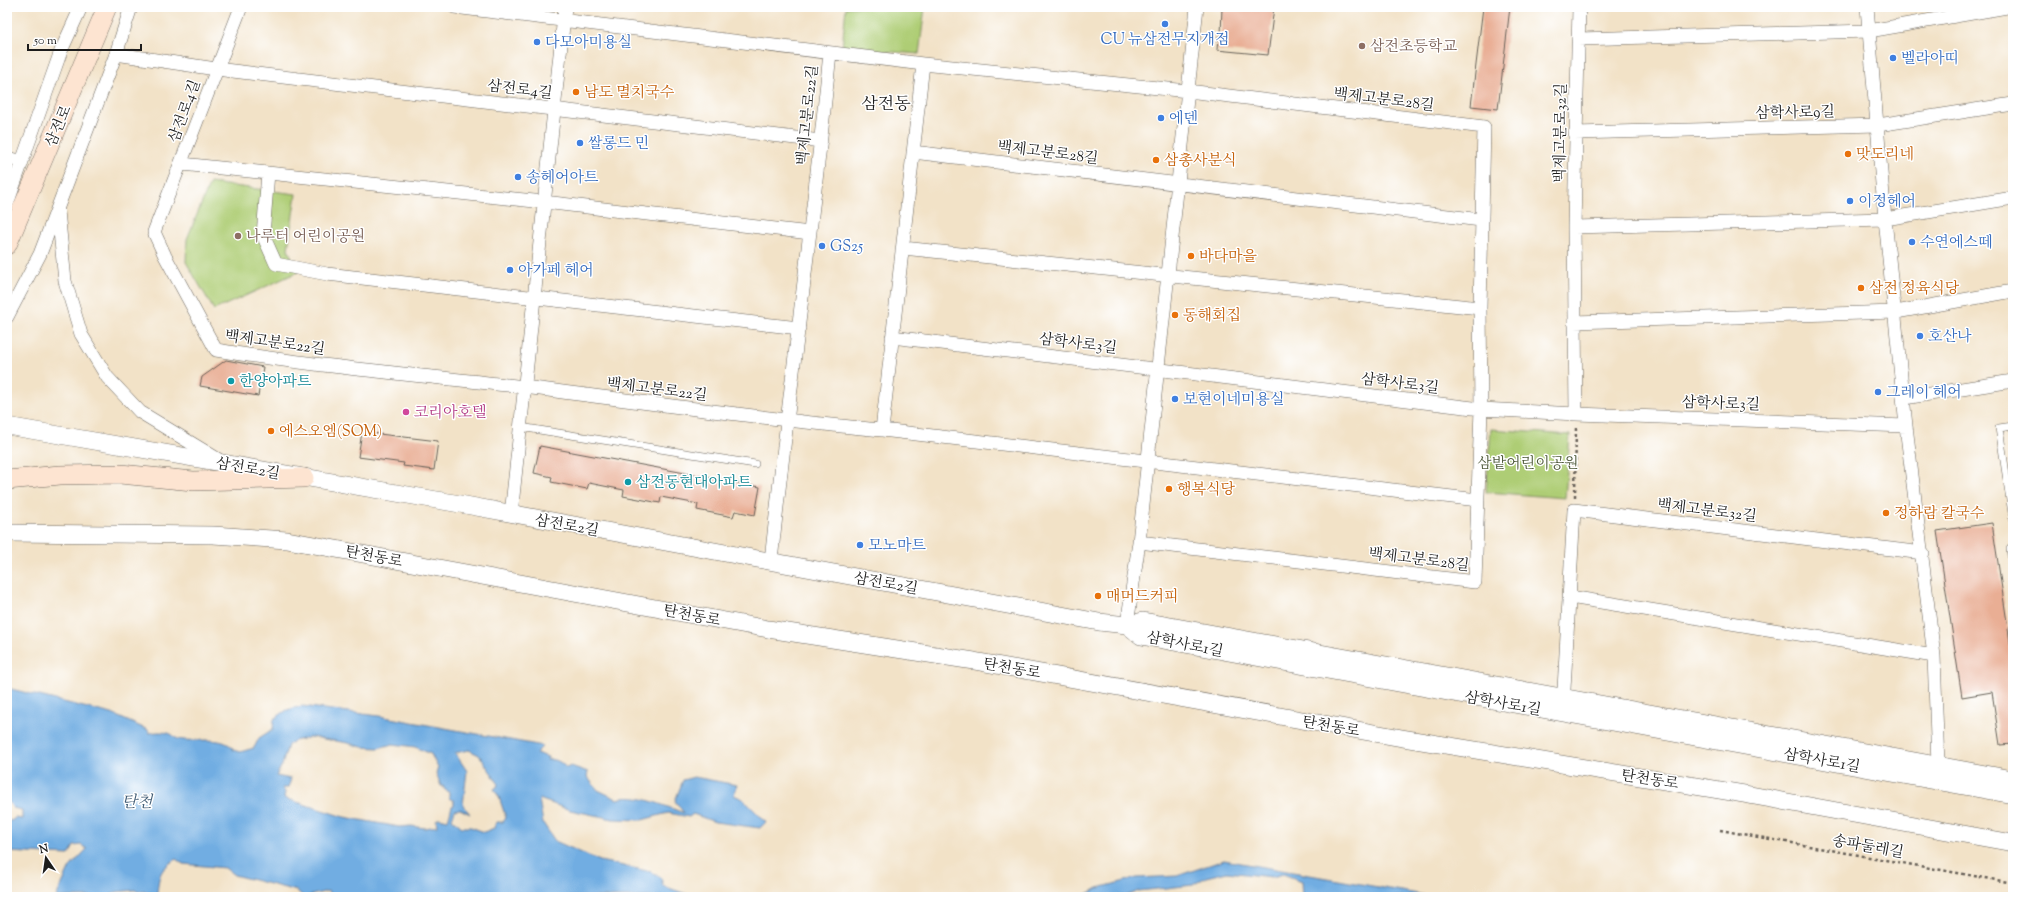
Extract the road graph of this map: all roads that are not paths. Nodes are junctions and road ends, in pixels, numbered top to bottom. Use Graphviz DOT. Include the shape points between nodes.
graph roads {
  1 [pos="81,7"];
  2 [pos="107,7"];
  3 [pos="131,7"];
  4 [pos="241,7"];
  5 [pos="454,7"];
  6 [pos="565,7"];
  7 [pos="1197,7"];
  8 [pos="1579,7"];
  9 [pos="1867,7"];
  10 [pos="2007,7"];
  11 [pos="563,20"];
  12 [pos="1869,31"];
  13 [pos="1578,39"];
  14 [pos="830,53"];
  15 [pos="116,54"];
  16 [pos="923,64"];
  17 [pos="216,69"];
  18 [pos="1188,91"];
  19 [pos="2013,104"];
  20 [pos="554,109"];
  21 [pos="1878,126"];
  22 [pos="1575,133"];
  23 [pos="821,142"];
  24 [pos="913,152"];
  25 [pos="7,158"];
  26 [pos="21,161"];
  27 [pos="182,164"];
  28 [pos="268,173"];
  29 [pos="1179,184"];
  30 [pos="2013,198"];
  31 [pos="544,202"];
  32 [pos="7,204"];
  33 [pos="58,209"];
  34 [pos="1885,219"];
  35 [pos="1482,220"];
  36 [pos="1574,227"];
  37 [pos="810,233"];
  38 [pos="7,245"];
  39 [pos="903,248"];
  40 [pos="1168,276"];
  41 [pos="2013,291"];
  42 [pos="535,296"];
  43 [pos="1480,308"];
  44 [pos="1896,312"];
  45 [pos="7,317"];
  46 [pos="1574,322"];
  47 [pos="798,328"];
  48 [pos="892,337"];
  49 [pos="1157,369"];
  50 [pos="2013,381"];
  51 [pos="525,388"];
  52 [pos="1904,398"];
  53 [pos="1481,409"];
  54 [pos="1576,414"];
  55 [pos="786,422"];
  56 [pos="7,426"];
  57 [pos="1906,426"];
  58 [pos="2013,426"];
  59 [pos="520,428"];
  60 [pos="882,430"];
  61 [pos="1147,461"];
  62 [pos="755,464"];
  63 [pos="228,465"];
  64 [pos="2009,472"];
  65 [pos="304,478"];
  66 [pos="7,480"];
  67 [pos="1478,500"];
  68 [pos="511,515"];
  69 [pos="2013,520"];
  70 [pos="7,533"];
  71 [pos="1139,542"];
  72 [pos="2013,546"];
  73 [pos="1923,553"];
  74 [pos="771,561"];
  75 [pos="2013,570"];
  76 [pos="1570,597"];
  77 [pos="1127,625"];
  78 [pos="1934,656"];
  79 [pos="1565,697"];
  80 [pos="1562,714"];
  81 [pos="1937,773"];
  82 [pos="2013,779"];
  83 [pos="2013,795"];
  84 [pos="2013,843"];
  1 -- 26 [label="street" via="61,50"];
  2 -- 38 [label="main road, 삼전로"];
  3 -- 15 [label="street"];
  4 -- 17 [label="street, 삼전로4길"];
  5 -- 11 [label="street, 백제고분로22길"];
  6 -- 11 [label="street"];
  7 -- 18 [label="street"];
  8 -- 13 [label="street, 백제고분로32길"];
  9 -- 12 [label="street"];
  10 -- 12 [label="street"];
  11 -- 14 [label="street, 백제고분로22길"];
  11 -- 20 [label="street"];
  12 -- 13 [label="street"];
  12 -- 21 [label="street"];
  13 -- 22 [label="street, 백제고분로32길"];
  14 -- 16 [label="street, 백제고분로28길"];
  14 -- 23 [label="street, 백제고분로22길"];
  15 -- 17 [label="street, 삼전로4길"];
  15 -- 33 [label="street"];
  16 -- 18 [label="street, 백제고분로28길"];
  16 -- 24 [label="street"];
  17 -- 20 [label="street, 삼전로4길"];
  17 -- 27 [label="street, 삼전로4길"];
  18 -- 29 [label="street"];
  18 -- 35 [label="street, 백제고분로28길" via="1484,127"];
  19 -- 21 [label="street, 삼학사로9길"];
  20 -- 23 [label="street, 삼전로4길"];
  20 -- 31 [label="street"];
  21 -- 22 [label="street, 삼학사로9길"];
  21 -- 34 [label="street"];
  22 -- 36 [label="street, 백제고분로32길"];
  23 -- 37 [label="street, 백제고분로22길"];
  24 -- 29 [label="street, 백제고분로28길"];
  24 -- 39 [label="street"];
  25 -- 26 [label="street"];
  26 -- 32 [label="street"];
  27 -- 28 [label="street"];
  27 -- 51 [label="street, 백제고분로22길" via="154,232 216,350 274,360"];
  28 -- 31 [label="street"];
  28 -- 42 [label="street" via="262,235 276,264 327,274"];
  29 -- 35 [label="street, 백제고분로28길"];
  29 -- 40 [label="street"];
  30 -- 34 [label="street"];
  31 -- 37 [label="street"];
  31 -- 42 [label="street"];
  33 -- 45 [label="street" via="40,254"];
  33 -- 63 [label="street" via="65,281 81,334 107,377 140,412"];
  34 -- 36 [label="street"];
  34 -- 44 [label="street"];
  35 -- 43 [label="street, 백제고분로28길"];
  36 -- 46 [label="street, 백제고분로32길"];
  37 -- 47 [label="street, 백제고분로22길"];
  39 -- 40 [label="street"];
  39 -- 48 [label="street"];
  40 -- 43 [label="street"];
  40 -- 49 [label="street"];
  41 -- 44 [label="street"];
  42 -- 47 [label="street"];
  42 -- 51 [label="street"];
  43 -- 53 [label="street, 백제고분로28길"];
  44 -- 46 [label="street"];
  44 -- 52 [label="street"];
  46 -- 54 [label="street, 백제고분로32길"];
  47 -- 55 [label="street, 백제고분로22길"];
  48 -- 49 [label="street, 삼학사로3길"];
  48 -- 60 [label="street"];
  49 -- 53 [label="street, 삼학사로3길"];
  49 -- 61 [label="street"];
  50 -- 52 [label="street"];
  51 -- 55 [label="street, 백제고분로22길"];
  51 -- 59 [label="street"];
  52 -- 57 [label="street"];
  53 -- 54 [label="street, 삼학사로3길"];
  53 -- 67 [label="street, 백제고분로28길"];
  54 -- 57 [label="street, 삼학사로3길"];
  55 -- 60 [label="street"];
  55 -- 74 [label="street, 백제고분로22길"];
  56 -- 63 [label="street, 삼전로2길"];
  57 -- 73 [label="street"];
  58 -- 64 [label="lane" via="1998,428"];
  59 -- 62 [label="lane"];
  59 -- 68 [label="street"];
  60 -- 61 [label="street"];
  61 -- 67 [label="street"];
  61 -- 71 [label="street"];
  63 -- 65 [label="street, 삼전로2길"];
  64 -- 69 [label="lane"];
  65 -- 66 [label="main road" via="193,481 120,474 60,475"];
  65 -- 68 [label="street, 삼전로2길"];
  67 -- 71 [label="street, 백제고분로28길" via="1475,582"];
  68 -- 74 [label="street, 삼전로2길"];
  70 -- 84 [label="street, 탄천동로" via="213,535 287,540 768,629 974,661"];
  71 -- 77 [label="street"];
  72 -- 75 [label="lane" via="2010,549"];
  73 -- 76 [label="street, 백제고분로32길" via="1574,510"];
  73 -- 78 [label="street"];
  74 -- 77 [label="street, 삼전로2길" via="1099,622"];
  76 -- 78 [label="street"];
  76 -- 79 [label="street"];
  77 -- 79 [label="street, 삼학사로1길" via="1143,622"];
  77 -- 80 [label="street, 삼학사로1길" via="1141,636"];
  78 -- 81 [label="street"];
  79 -- 80 [label="street"];
  79 -- 81 [label="street, 삼학사로1길"];
  80 -- 81 [label="street, 삼학사로1길"];
  81 -- 82 [label="street, 삼학사로1길"];
  81 -- 83 [label="street, 삼학사로1길"];
}
